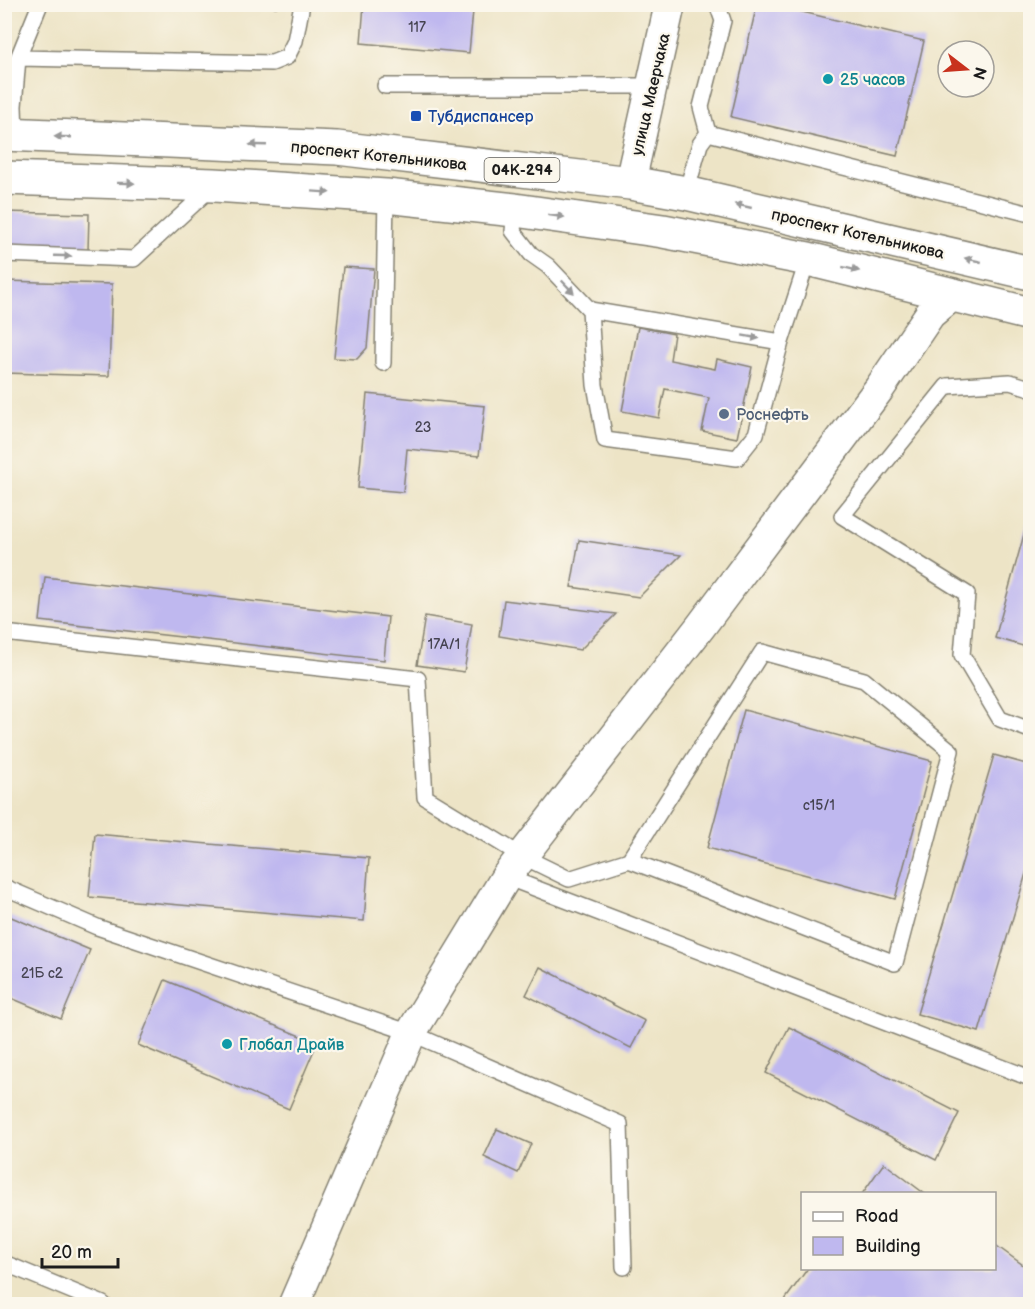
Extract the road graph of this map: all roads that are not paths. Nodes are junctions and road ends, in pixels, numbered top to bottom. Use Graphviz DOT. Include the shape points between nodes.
graph roads {
  1 [pos="40,4"];
  2 [pos="302,4"];
  3 [pos="670,4"];
  4 [pos="717,4"];
  5 [pos="18,58"];
  6 [pos="385,86"];
  7 [pos="652,86"];
  8 [pos="708,133"];
  9 [pos="10,135"];
  10 [pos="4,178"];
  11 [pos="630,183"];
  12 [pos="214,185"];
  13 [pos="686,193"];
  14 [pos="386,196"];
  15 [pos="515,210"];
  16 [pos="1030,214"];
  17 [pos="4,254"];
  18 [pos="808,259"];
  19 [pos="1030,273"];
  20 [pos="954,294"];
  21 [pos="590,310"];
  22 [pos="1030,314"];
  23 [pos="782,342"];
  24 [pos="383,363"];
  25 [pos="1030,388"];
  26 [pos="4,633"];
  27 [pos="1030,730"];
  28 [pos="629,860"];
  29 [pos="514,867"];
  30 [pos="4,887"];
  31 [pos="411,1033"];
  32 [pos="1030,1078"];
  33 [pos="4,1263"];
  34 [pos="624,1267"];
  35 [pos="103,1305"];
  36 [pos="294,1305"];
  1 -- 5 [label="lane"];
  2 -- 5 [label="lane" via="295,41 287,57 272,63"];
  3 -- 7 [label="street, улица Маерчака"];
  4 -- 8 [label="lane" via="723,21 701,108"];
  5 -- 9 [label="lane"];
  6 -- 7 [label="lane"];
  7 -- 11 [label="street, улица Маерчака"];
  8 -- 13 [label="lane" via="700,144"];
  8 -- 16 [label="lane"];
  11 -- 9 [label="highway, проспект Котельникова / 04К-294, one-way" via="337,148"];
  10 -- 12 [label="highway, 04К-294, one-way"];
  11 -- 13 [label="highway, проспект Котельникова / 04К-294"];
  12 -- 14 [label="highway, 04К-294, one-way"];
  17 -- 12 [label="lane, one-way" via="134,259"];
  19 -- 13 [label="highway, проспект Котельникова / 04К-294, one-way"];
  14 -- 15 [label="highway, 04К-294"];
  14 -- 24 [label="lane"];
  15 -- 18 [label="highway, 04К-294, one-way" via="663,231"];
  15 -- 21 [label="lane, one-way" via="513,231 531,254"];
  18 -- 20 [label="highway, 04К-294, one-way"];
  18 -- 23 [label="lane"];
  20 -- 22 [label="highway, 04К-294"];
  20 -- 29 [label="street" via="930,314 879,389 701,626"];
  21 -- 23 [label="lane, one-way"];
  21 -- 23 [label="lane" via="605,440 738,458 756,434"];
  25 -- 27 [label="lane" via="1010,382 947,386 842,516 967,594 962,655 1000,719"];
  26 -- 29 [label="lane" via="418,679 425,797"];
  28 -- 28 [label="lane" via="895,963 951,751 864,680 762,652"];
  28 -- 29 [label="lane" via="569,879"];
  29 -- 31 [label="street"];
  29 -- 32 [label="lane"];
  30 -- 31 [label="lane" via="97,927"];
  31 -- 34 [label="lane" via="620,1124"];
  31 -- 36 [label="street"];
  33 -- 35 [label="lane"];
}
